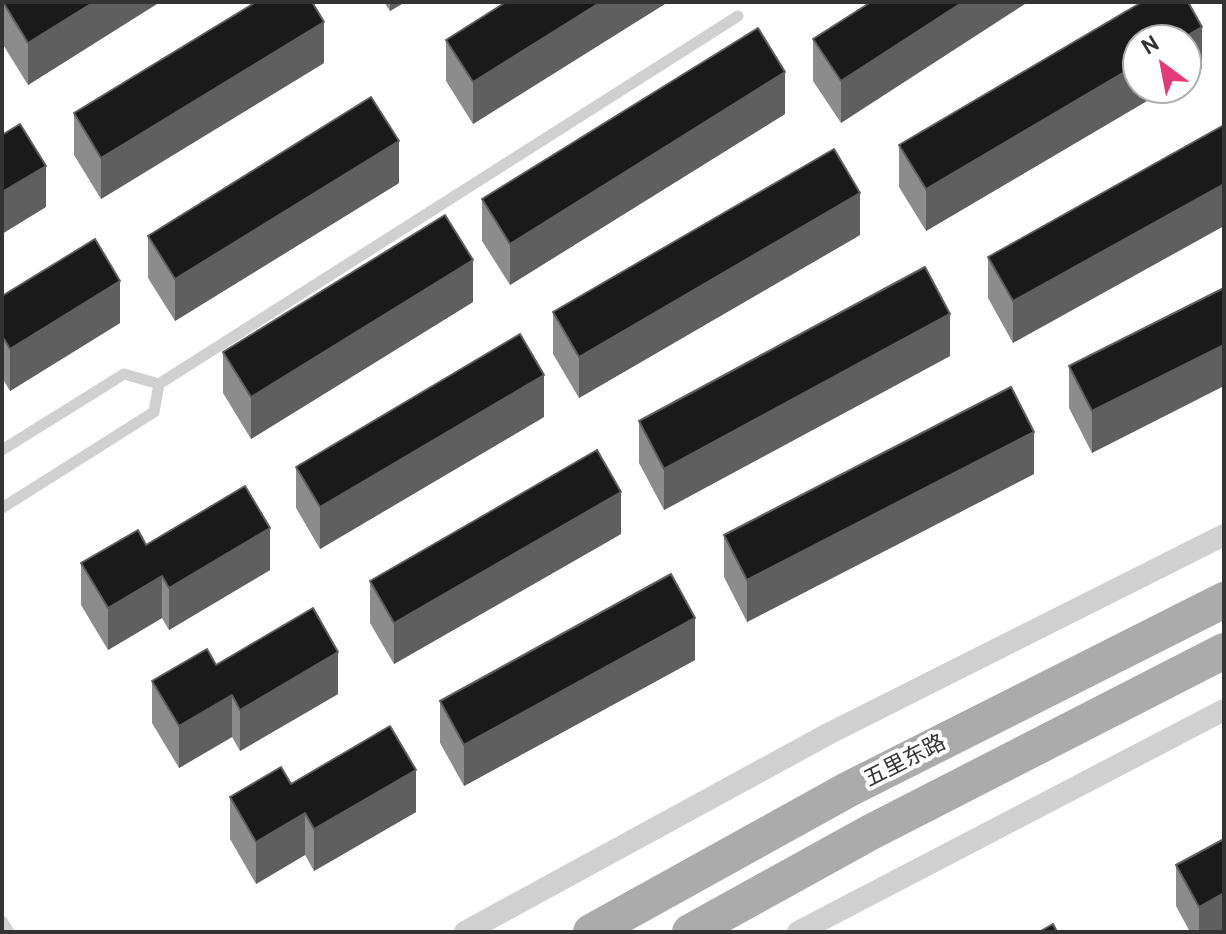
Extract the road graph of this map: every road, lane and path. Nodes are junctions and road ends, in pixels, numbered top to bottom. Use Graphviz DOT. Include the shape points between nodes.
graph roads {
  1 [pos="738,16"];
  2 [pos="159,384"];
  3 [pos="2,450"];
  4 [pos="2,508"];
  5 [pos="1224,535"];
  6 [pos="1224,600"];
  7 [pos="1224,651"];
  8 [pos="1224,710"];
  9 [pos="2,921"];
  10 [pos="9,932"];
  11 [pos="465,932"];
  12 [pos="591,932"];
  13 [pos="690,932"];
  14 [pos="798,932"];
  1 -- 2 [label="lane"];
  2 -- 3 [label="lane" via="124,374"];
  2 -- 4 [label="lane" via="154,412"];
  5 -- 11 [label="street" via="830,733"];
  6 -- 12 [label="main road, 五里东路" via="849,789"];
  7 -- 13 [label="main road" via="871,832"];
  8 -- 14 [label="street"];
  9 -- 10 [label="lane"];
}
